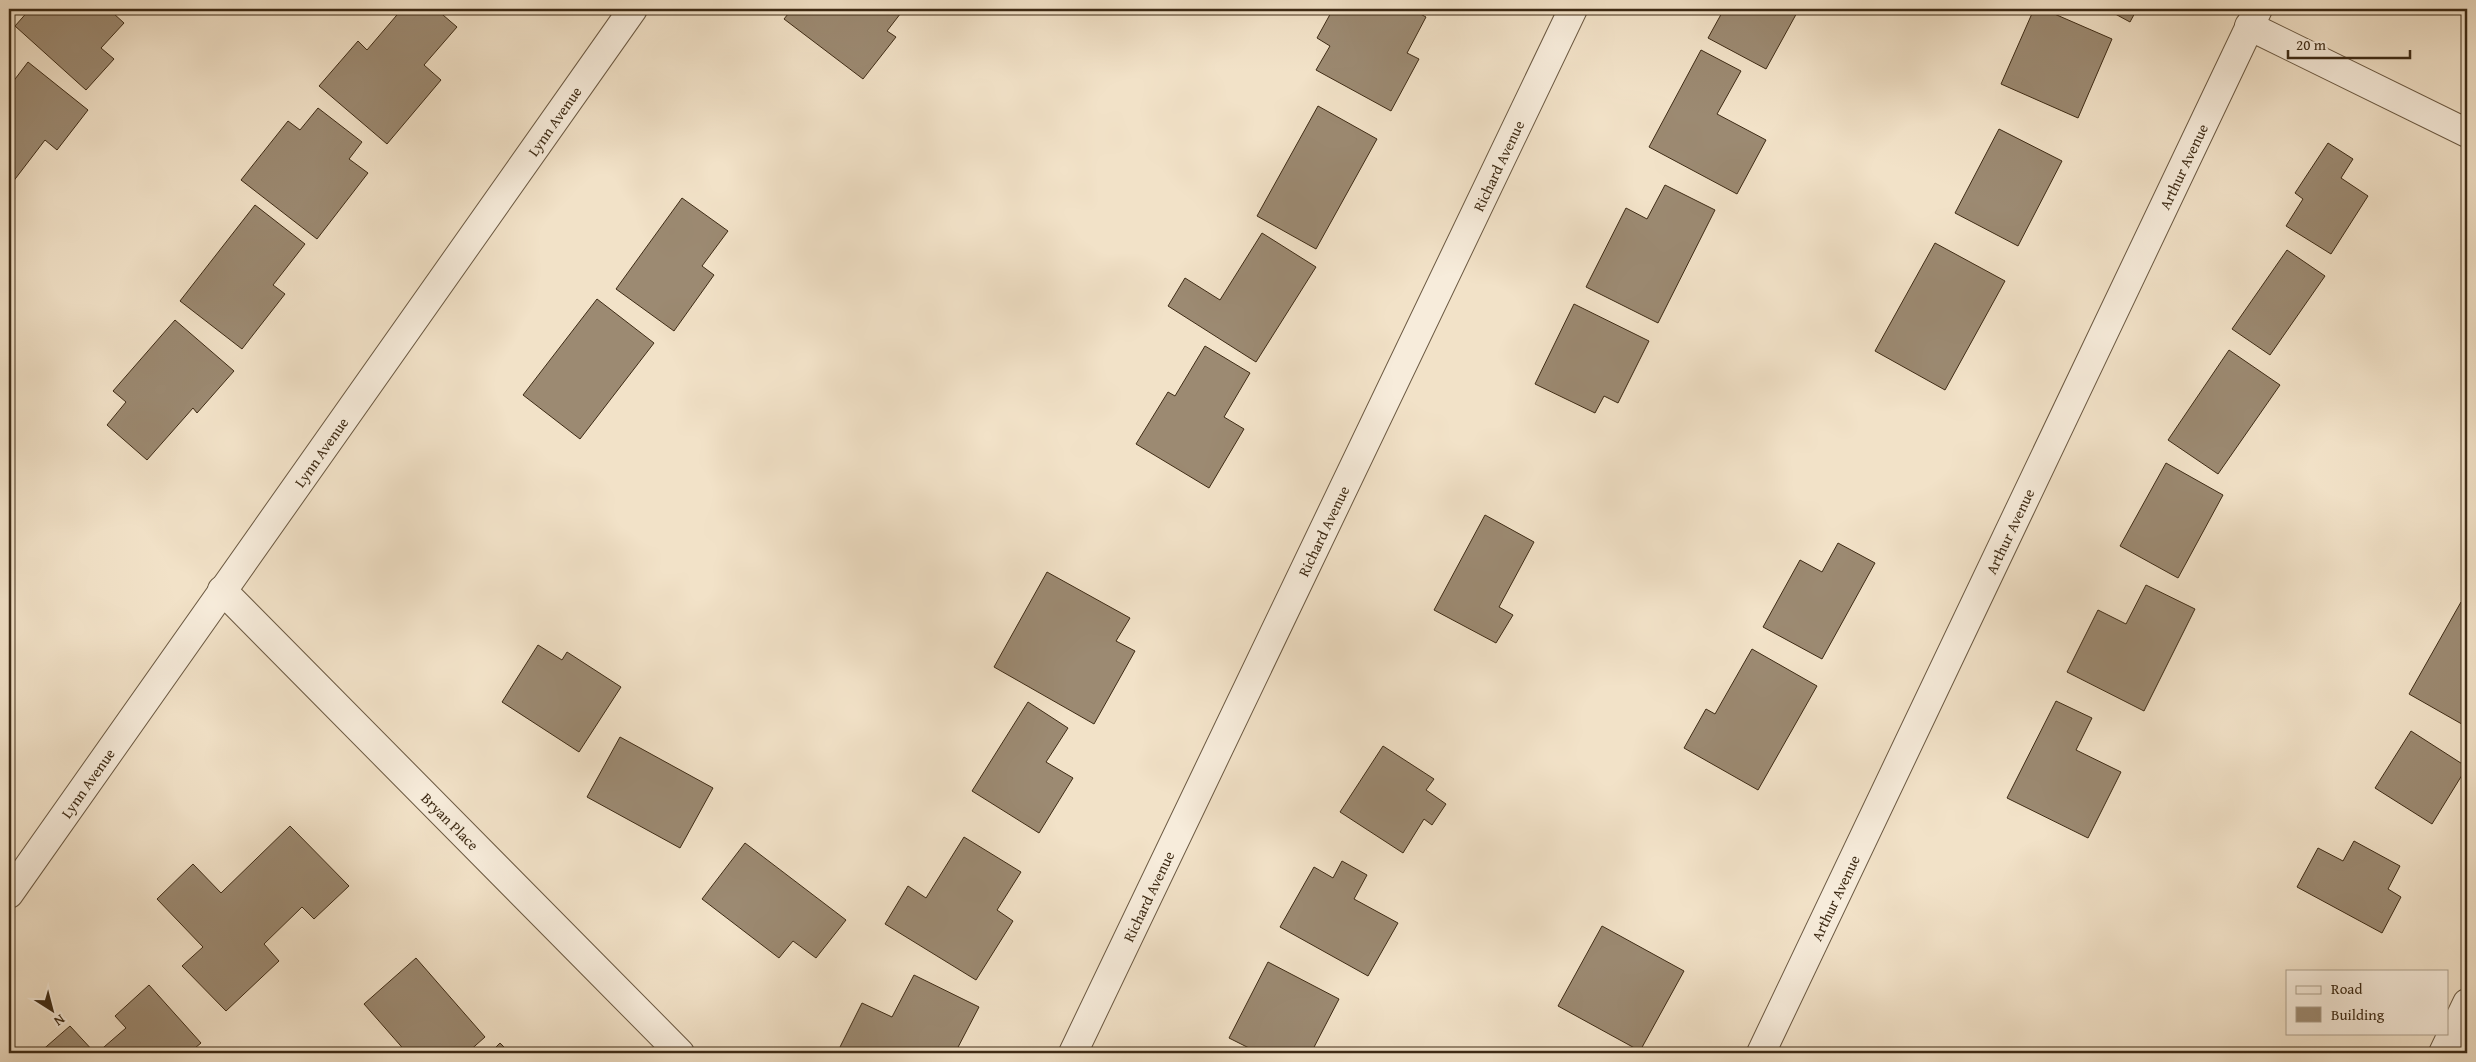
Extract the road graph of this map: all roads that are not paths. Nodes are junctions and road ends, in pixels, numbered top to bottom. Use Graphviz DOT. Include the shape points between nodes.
graph roads {
  1 [pos="633,9"];
  2 [pos="1573,9"];
  3 [pos="2254,18"];
  4 [pos="2467,132"];
  5 [pos="222,590"];
  6 [pos="9,894"];
  7 [pos="2467,1003"];
  8 [pos="680,1053"];
  9 [pos="1073,1053"];
  10 [pos="1761,1053"];
  11 [pos="2443,1053"];
  1 -- 5 [label="street, Lynn Avenue"];
  2 -- 9 [label="street, Richard Avenue"];
  3 -- 4 [label="street"];
  3 -- 10 [label="street, Arthur Avenue"];
  5 -- 6 [label="street, Lynn Avenue"];
  5 -- 8 [label="street, Bryan Place"];
  7 -- 11 [label="street"];
}
